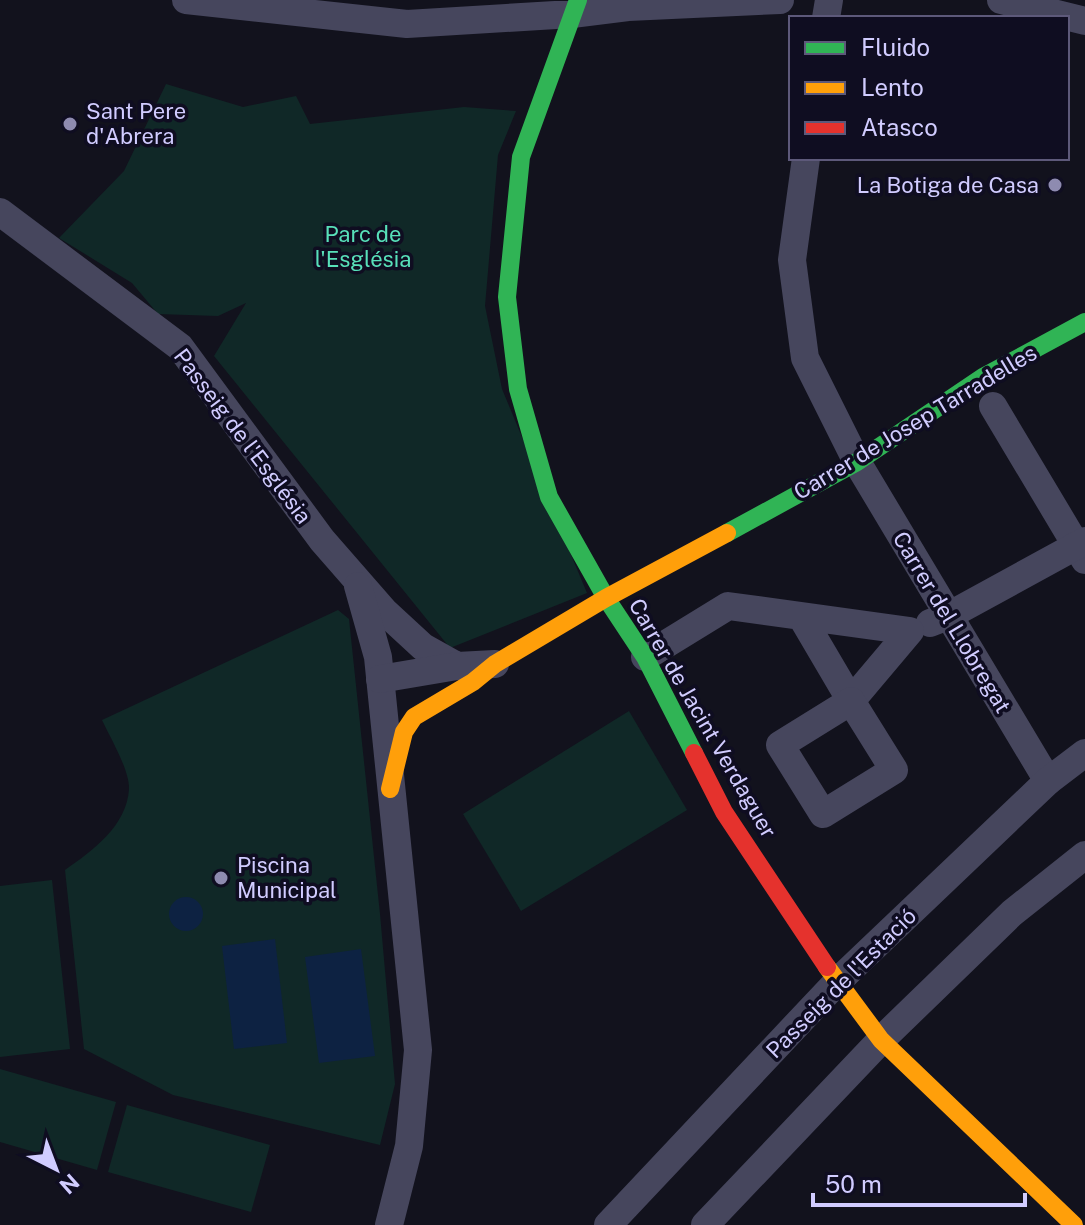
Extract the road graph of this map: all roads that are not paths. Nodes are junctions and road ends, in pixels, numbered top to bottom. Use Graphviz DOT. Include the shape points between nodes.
graph roads {
  1 [pos="186,0"];
  2 [pos="780,0"];
  3 [pos="1001,0"];
  4 [pos="575,7"];
  5 [pos="1065,16"];
  6 [pos="806,160"];
  7 [pos="0,212"];
  8 [pos="1085,322"];
  9 [pos="993,406"];
  10 [pos="857,462"];
  11 [pos="1082,549"];
  12 [pos="355,578"];
  13 [pos="606,598"];
  14 [pos="801,616"];
  15 [pos="948,616"];
  16 [pos="910,631"];
  17 [pos="645,657"];
  18 [pos="495,664"];
  19 [pos="457,666"];
  20 [pos="380,679"];
  21 [pos="1085,753"];
  22 [pos="1048,781"];
  23 [pos="390,789"];
  24 [pos="1085,855"];
  25 [pos="837,982"];
  26 [pos="881,1040"];
  27 [pos="724,1219"];
  28 [pos="389,1225"];
  29 [pos="608,1225"];
  30 [pos="1074,1225"];
  1 -- 4 [label="street" via="407,24"];
  2 -- 4 [label="street"];
  3 -- 5 [label="street"];
  4 -- 13 [label="street, Carrer de Jacint Verdaguer" via="521,157 507,297 518,389 549,497"];
  6 -- 10 [label="street, Carrer del Llobregat" via="792,260 805,358"];
  7 -- 12 [label="street, Passeig de l'Església" via="180,347"];
  8 -- 10 [label="street, Carrer de Josep Tarradelles" via="983,377"];
  9 -- 11 [label="street"];
  10 -- 13 [label="street, Carrer de Josep Tarradelles"];
  10 -- 15 [label="street, Carrer del Llobregat"];
  11 -- 15 [label="street"];
  12 -- 19 [label="street" via="423,647"];
  12 -- 20 [label="street, Passeig de l'Església"];
  13 -- 17 [label="street, Carrer de Jacint Verdaguer"];
  13 -- 18 [label="street, Carrer de Josep Tarradelles"];
  14 -- 16 [label="street"];
  14 -- 16 [label="street" via="851,701"];
  14 -- 17 [label="street" via="728,606"];
  15 -- 16 [label="street"];
  15 -- 22 [label="street, Carrer del Llobregat"];
  17 -- 25 [label="street, Carrer de Jacint Verdaguer" via="724,812"];
  18 -- 19 [label="street, Carrer de Josep Tarradelles"];
  18 -- 23 [label="street, Carrer de Josep Tarradelles" via="414,717 404,732"];
  19 -- 20 [label="street"];
  20 -- 23 [label="street, Passeig de l'Església"];
  21 -- 22 [label="street, Passeig de l'Estació"];
  22 -- 25 [label="street, Passeig de l'Estació"];
  23 -- 28 [label="street, Passeig de l'Església" via="418,1050 409,1146"];
  24 -- 26 [label="street" via="1012,913"];
  25 -- 26 [label="street, Carrer de Jacint Verdaguer"];
  25 -- 29 [label="street, Passeig de l'Estació"];
  26 -- 27 [label="street"];
  26 -- 30 [label="street, Carrer de Jacint Verdaguer"];
}
